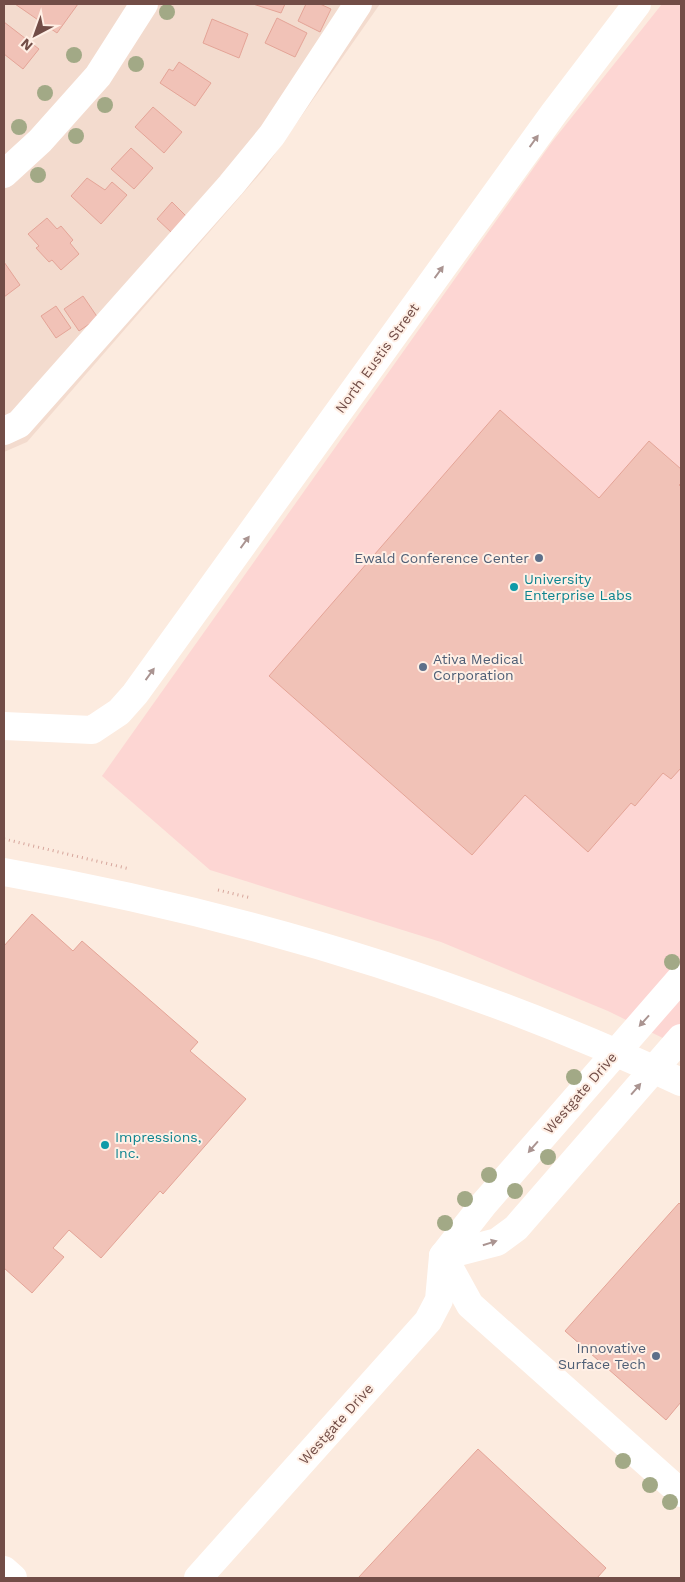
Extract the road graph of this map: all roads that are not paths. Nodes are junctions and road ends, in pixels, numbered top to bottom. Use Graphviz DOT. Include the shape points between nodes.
graph roads {
  1 [pos="144,4"];
  2 [pos="358,4"];
  3 [pos="637,4"];
  4 [pos="4,174"];
  5 [pos="4,431"];
  6 [pos="4,726"];
  7 [pos="4,872"];
  8 [pos="681,978"];
  9 [pos="681,1038"];
  10 [pos="616,1052"];
  11 [pos="654,1069"];
  12 [pos="681,1082"];
  13 [pos="443,1256"];
  14 [pos="681,1493"];
  15 [pos="4,1570"];
  16 [pos="13,1578"];
  17 [pos="198,1578"];
  1 -- 4 [label="street" via="98,76 40,141"];
  2 -- 5 [label="street" via="272,135 231,185 19,424"];
  6 -- 3 [label="street, North Eustis Street, one-way" via="92,730 119,712 135,694 554,113"];
  7 -- 10 [label="street" via="139,899 323,948 466,995"];
  8 -- 10 [label="street, Westgate Drive, one-way"];
  9 -- 11 [label="street"];
  10 -- 11 [label="street"];
  10 -- 13 [label="street, Westgate Drive, one-way"];
  11 -- 12 [label="street"];
  13 -- 11 [label="street, one-way" via="497,1242 516,1228"];
  13 -- 14 [label="street" via="470,1305"];
  13 -- 17 [label="street, Westgate Drive" via="439,1300 428,1321"];
  15 -- 16 [label="street"];
}
